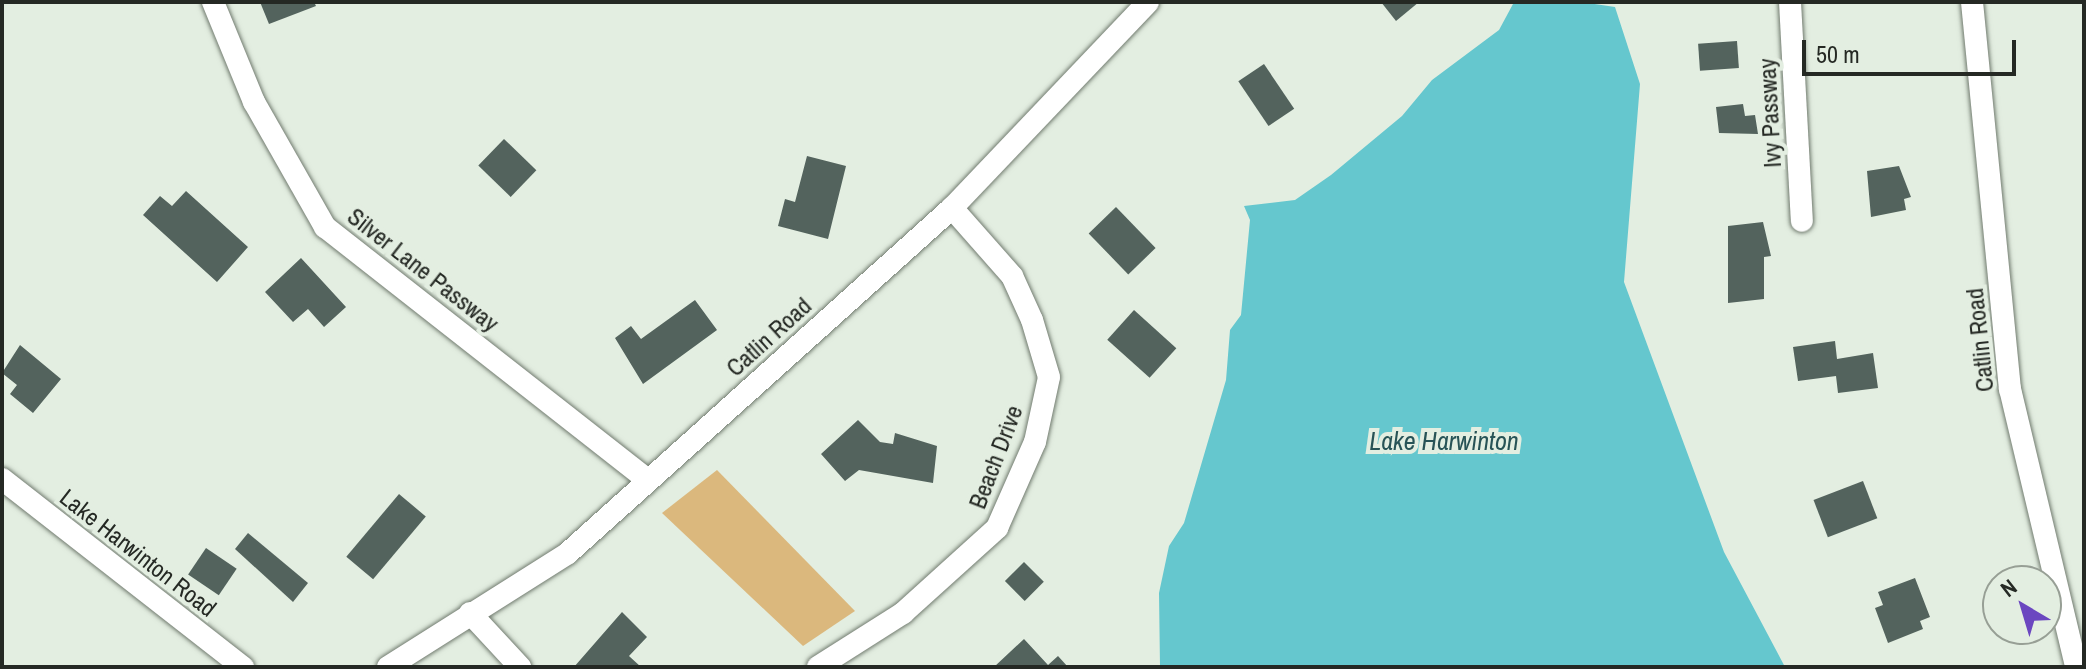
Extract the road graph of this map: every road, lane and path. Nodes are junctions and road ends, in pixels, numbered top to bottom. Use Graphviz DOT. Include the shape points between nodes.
graph roads {
  1 [pos="213,2"];
  2 [pos="1148,2"];
  3 [pos="1790,2"];
  4 [pos="1972,2"];
  5 [pos="952,208"];
  6 [pos="1802,221"];
  7 [pos="2,479"];
  8 [pos="648,480"];
  9 [pos="470,613"];
  10 [pos="243,667"];
  11 [pos="388,667"];
  12 [pos="520,667"];
  13 [pos="818,667"];
  14 [pos="2076,667"];
  1 -- 8 [label="street, Silver Lane Passway" via="254,102 325,227"];
  2 -- 5 [label="street, Catlin Road"];
  3 -- 6 [label="street, Ivy Passway"];
  4 -- 14 [label="street, Catlin Road" via="2010,389"];
  5 -- 8 [label="street, Catlin Road"];
  5 -- 13 [label="street, Beach Drive" via="1012,276 1032,320 1049,377 1035,442 997,528 903,613"];
  7 -- 10 [label="street, Lake Harwinton Road"];
  8 -- 9 [label="street, Catlin Road" via="568,553"];
  9 -- 11 [label="street, Catlin Road"];
  9 -- 12 [label="street"];
}
